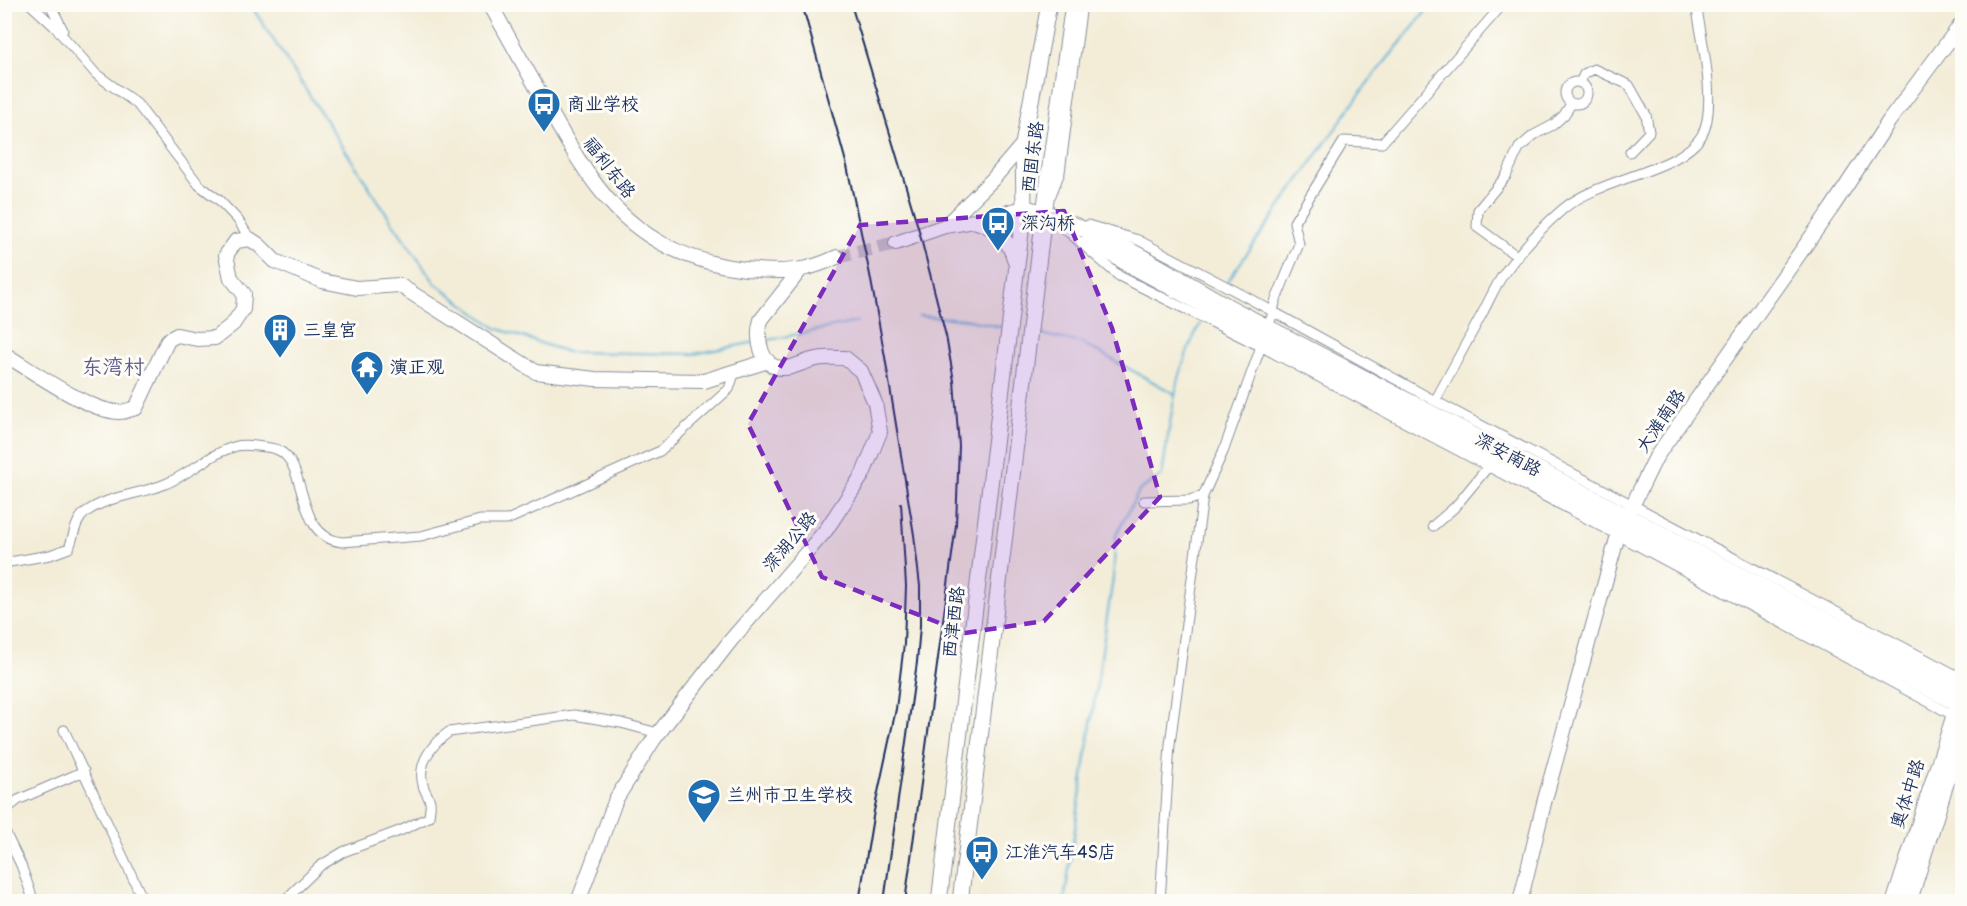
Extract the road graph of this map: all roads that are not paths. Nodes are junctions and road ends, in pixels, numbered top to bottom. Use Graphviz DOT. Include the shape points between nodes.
graph roads {
  1 [pos="30,4"];
  2 [pos="50,4"];
  3 [pos="490,4"];
  4 [pos="1047,4"];
  5 [pos="1073,4"];
  6 [pos="1082,4"];
  7 [pos="1503,4"];
  8 [pos="1696,4"];
  9 [pos="1962,22"];
  10 [pos="66,38"];
  11 [pos="1580,83"];
  12 [pos="1571,104"];
  13 [pos="1023,144"];
  14 [pos="1630,152"];
  15 [pos="1024,208"];
  16 [pos="1045,212"];
  17 [pos="974,221"];
  18 [pos="945,226"];
  19 [pos="250,239"];
  20 [pos="896,243"];
  21 [pos="837,257"];
  22 [pos="1129,257"];
  23 [pos="1518,257"];
  24 [pos="1016,265"];
  25 [pos="801,269"];
  26 [pos="1266,331"];
  27 [pos="1007,346"];
  28 [pos="4,354"];
  29 [pos="764,355"];
  30 [pos="735,371"];
  31 [pos="1435,401"];
  32 [pos="1491,464"];
  33 [pos="1203,496"];
  34 [pos="1144,501"];
  35 [pos="1625,521"];
  36 [pos="1433,526"];
  37 [pos="4,562"];
  38 [pos="1962,678"];
  39 [pos="1961,706"];
  40 [pos="64,730"];
  41 [pos="1962,732"];
  42 [pos="658,733"];
  43 [pos="84,771"];
  44 [pos="4,811"];
  45 [pos="4,830"];
  46 [pos="34,902"];
  47 [pos="144,902"];
  48 [pos="283,902"];
  49 [pos="578,902"];
  50 [pos="939,902"];
  51 [pos="960,902"];
  52 [pos="1160,902"];
  53 [pos="1520,902"];
  54 [pos="1894,902"];
  55 [pos="1909,902"];
  1 -- 10 [label="street"];
  2 -- 10 [label="street"];
  3 -- 25 [label="main road, 福利东路" via="576,159 604,197 632,224 661,244 704,261 747,270"];
  4 -- 13 [label="main road, 西固东路" via="1047,22"];
  5 -- 16 [label="main road, 西固东路"];
  6 -- 16 [label="street" via="1060,172"];
  7 -- 26 [label="street" via="1382,143 1344,141 1294,222 1299,244"];
  8 -- 23 [label="street" via="1709,76 1703,133 1677,159 1580,197 1563,209"];
  9 -- 35 [label="main road, 大滩南路" via="1656,457"];
  10 -- 19 [label="street" via="96,74 137,105 199,185 238,220"];
  11 -- 12 [label="street" via="1586,89 1586,98 1580,104"];
  11 -- 12 [label="street" via="1571,83 1565,89 1565,98"];
  11 -- 14 [label="street" via="1584,74 1594,69 1629,85 1646,115 1649,132"];
  12 -- 23 [label="street" via="1553,125 1519,148 1506,176 1478,210 1477,226"];
  13 -- 15 [label="main road, 西固东路"];
  13 -- 18 [label="main road"];
  15 -- 16 [label="main road"];
  15 -- 17 [label="main road"];
  15 -- 24 [label="main road, 西固东路"];
  16 -- 22 [label="main road, 深安南路"];
  16 -- 22 [label="street, 深安南路"];
  16 -- 51 [label="main road, 西固东路"];
  17 -- 18 [label="main road"];
  17 -- 24 [label="main road" via="1003,236"];
  18 -- 20 [label="main road"];
  19 -- 28 [label="main road" via="236,241 226,255 231,278 244,294 243,309 233,324 215,338 177,336 168,340 136,408 120,413 104,410"];
  19 -- 30 [label="main road" via="275,261 322,281 357,288 399,285 536,372 595,380 704,381"];
  21 -- 25 [label="main road, 福利东路"];
  22 -- 26 [label="main road, 深安南路" via="1226,317"];
  22 -- 26 [label="street, 深安南路, bridge" via="1240,294"];
  23 -- 31 [label="street" via="1504,273"];
  24 -- 27 [label="main road, 西固东路"];
  25 -- 29 [label="main road" via="761,320 758,328"];
  26 -- 31 [label="street, 深安南路"];
  26 -- 32 [label="main road, 深安南路"];
  26 -- 33 [label="street"];
  26 -- 35 [label="main road, 深安南路"];
  27 -- 50 [label="main road, 西津西路"];
  29 -- 30 [label="main road"];
  29 -- 42 [label="main road, 深湖公路" via="775,367 785,368 816,359 845,358 861,371 875,403 880,432 862,474 826,530 731,640"];
  30 -- 37 [label="street" via="729,389 660,451 507,520 480,520 421,536 331,541 315,528 288,459 278,450 240,445 161,486 108,500 84,513 69,548"];
  31 -- 35 [label="street, 深安南路"];
  32 -- 35 [label="main road, 深安南路"];
  32 -- 36 [label="street" via="1455,507"];
  33 -- 34 [label="street"];
  33 -- 52 [label="street" via="1170,744"];
  35 -- 38 [label="street, 深安南路"];
  35 -- 39 [label="main road, 深安南路"];
  35 -- 53 [label="main road, 大滩南路" via="1544,803"];
  39 -- 54 [label="main road, 奥体中路"];
  40 -- 43 [label="street"];
  41 -- 55 [label="main road, 奥体中路"];
  42 -- 48 [label="street" via="574,715 449,732 435,742 423,763 429,817 343,852 320,866"];
  42 -- 49 [label="main road, 深湖公路" via="616,799"];
  43 -- 44 [label="street" via="18,800"];
  43 -- 47 [label="street"];
  45 -- 46 [label="street"];
}
